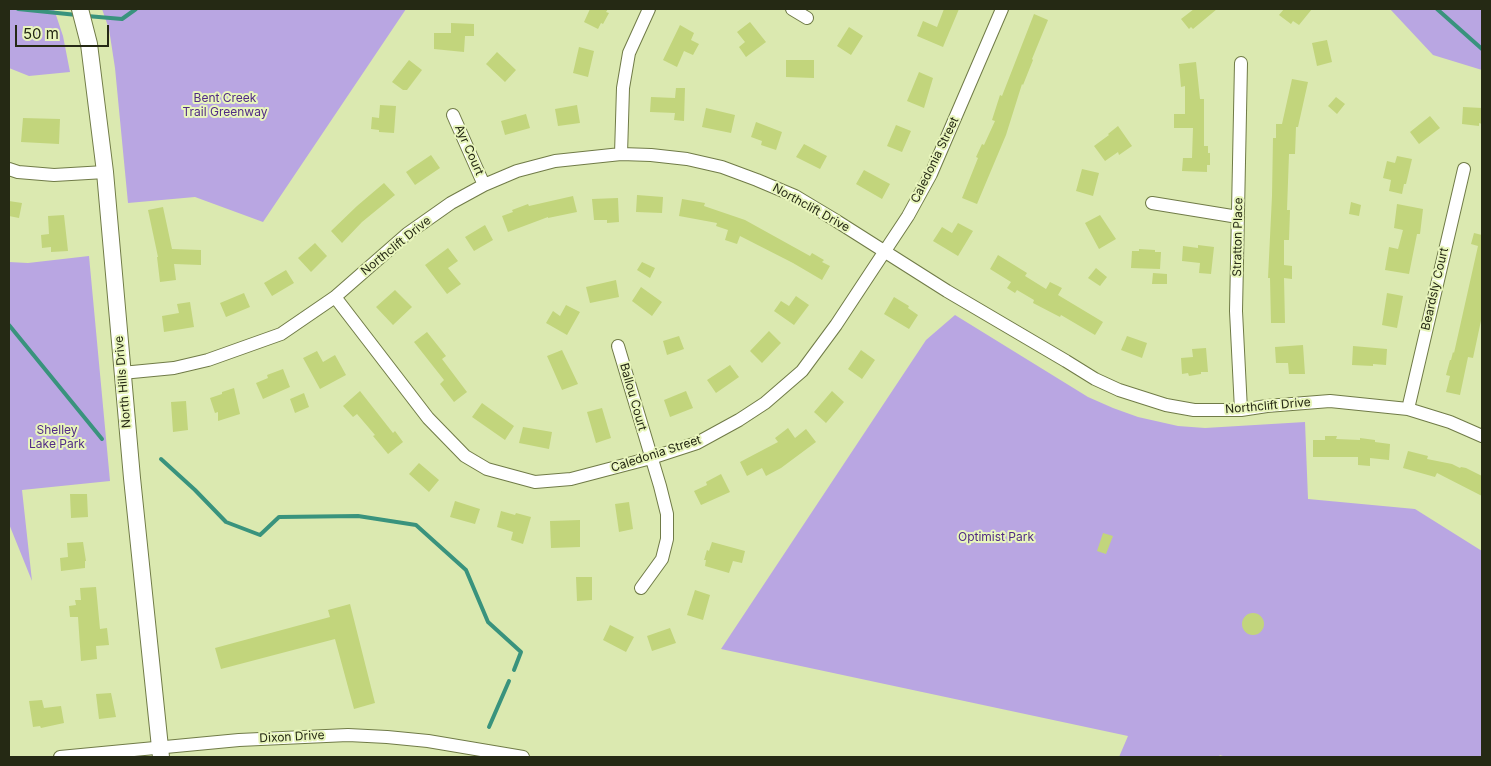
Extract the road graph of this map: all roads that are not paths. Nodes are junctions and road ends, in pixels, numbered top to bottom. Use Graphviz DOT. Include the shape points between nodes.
graph roads {
  1 [pos="80,9"];
  2 [pos="650,9"];
  3 [pos="792,9"];
  4 [pos="1002,9"];
  5 [pos="807,18"];
  6 [pos="1242,64"];
  7 [pos="453,115"];
  8 [pos="621,154"];
  9 [pos="9,169"];
  10 [pos="1464,169"];
  11 [pos="105,172"];
  12 [pos="484,185"];
  13 [pos="1152,203"];
  14 [pos="1238,217"];
  15 [pos="885,251"];
  16 [pos="335,297"];
  17 [pos="618,346"];
  18 [pos="122,373"];
  19 [pos="1408,409"];
  20 [pos="1241,410"];
  21 [pos="1482,436"];
  22 [pos="651,458"];
  23 [pos="641,588"];
  24 [pos="161,752"];
  25 [pos="60,757"];
  26 [pos="523,757"];
  1 -- 11 [label="main road, North Hills Drive" via="89,44"];
  2 -- 8 [label="street" via="629,53 622,88"];
  3 -- 5 [label="street"];
  4 -- 15 [label="street, Caledonia Street" via="931,174"];
  6 -- 14 [label="street, Stratton Place"];
  7 -- 12 [label="street, Ayr Court"];
  8 -- 12 [label="street, Northclift Drive" via="555,161 517,171"];
  8 -- 15 [label="street, Northclift Drive" via="651,154 722,167 796,196"];
  9 -- 11 [label="street" via="54,175"];
  10 -- 19 [label="street, Beardsly Court"];
  11 -- 18 [label="main road, North Hills Drive"];
  12 -- 16 [label="street, Northclift Drive" via="451,203 407,234"];
  13 -- 14 [label="street"];
  14 -- 20 [label="street, Stratton Place" via="1236,311"];
  15 -- 20 [label="street, Northclift Drive" via="1095,380 1166,405 1194,410"];
  15 -- 22 [label="street, Caledonia Street" via="802,370 765,403 697,443"];
  16 -- 18 [label="street, Northclift Drive" via="281,334 241,349 174,368"];
  16 -- 22 [label="street, Caledonia Street" via="428,418 466,456 487,469 535,482 571,479"];
  17 -- 22 [label="street, Ballou Court"];
  18 -- 24 [label="main road, North Hills Drive"];
  19 -- 20 [label="street, Northclift Drive" via="1330,402"];
  19 -- 21 [label="street, Northclift Drive"];
  22 -- 23 [label="street, Ballou Court" via="667,514 667,539 662,558"];
  24 -- 25 [label="street, Dixon Drive"];
  24 -- 26 [label="street, Dixon Drive" via="274,738 348,736 428,741"];
}
